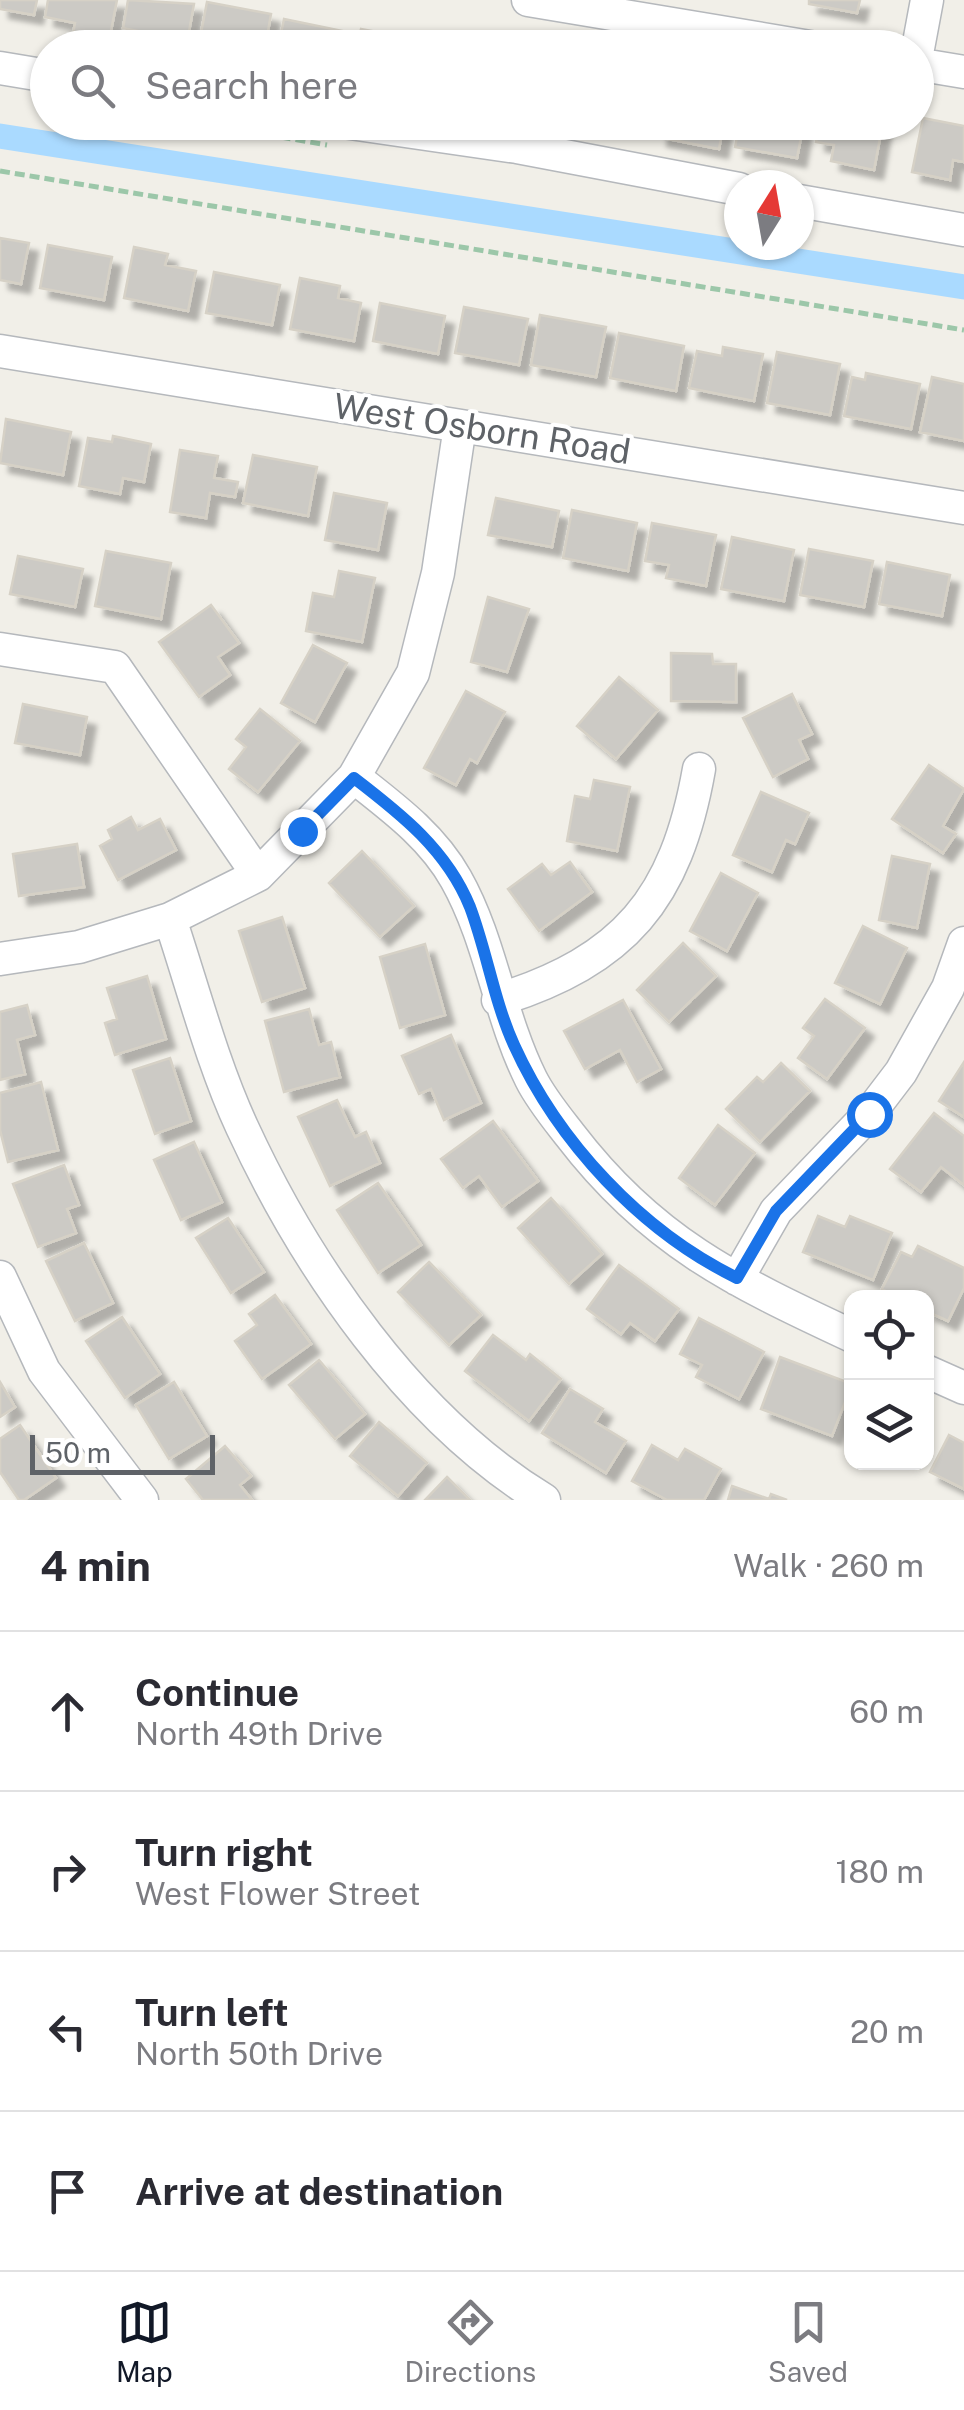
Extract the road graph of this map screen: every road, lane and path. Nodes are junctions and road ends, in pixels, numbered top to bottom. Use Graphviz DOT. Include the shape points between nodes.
graph roads {
  1 [pos="528,0"];
  2 [pos="928,0"];
  3 [pos="708,30"];
  4 [pos="922,30"];
  5 [pos="934,66"];
  6 [pos="0,68"];
  7 [pos="964,72"];
  8 [pos="30,73"];
  9 [pos="468,140"];
  10 [pos="0,171"];
  11 [pos="724,186"];
  12 [pos="814,203"];
  13 [pos="964,230"];
  14 [pos="964,330"];
  15 [pos="0,352"];
  16 [pos="460,426"];
  17 [pos="964,508"];
  18 [pos="0,649"];
  19 [pos="698,769"];
  20 [pos="354,778"];
  21 [pos="258,876"];
  22 [pos="170,919"];
  23 [pos="964,943"];
  24 [pos="0,959"];
  25 [pos="498,1000"];
  26 [pos="0,1278"];
  27 [pos="737,1278"];
  28 [pos="844,1332"];
  29 [pos="934,1375"];
  30 [pos="964,1388"];
  31 [pos="142,1500"];
  32 [pos="544,1500"];
  1 -- 3 [label="street"];
  2 -- 4 [label="street"];
  5 -- 7 [label="street"];
  6 -- 8 [label="street"];
  9 -- 11 [label="street"];
  10 -- 14 [label="path"];
  12 -- 13 [label="street"];
  15 -- 16 [label="street, West Osborn Road"];
  16 -- 17 [label="street, West Osborn Road"];
  16 -- 20 [label="street" via="438,573 413,673"];
  18 -- 21 [label="street" via="115,667"];
  19 -- 25 [label="street" via="675,863 632,928 569,972"];
  20 -- 21 [label="street"];
  20 -- 25 [label="street" via="418,830 448,867 470,907"];
  21 -- 22 [label="street"];
  22 -- 24 [label="street" via="78,947"];
  22 -- 32 [label="street" via="240,1124 297,1236 424,1398"];
  23 -- 27 [label="street" via="948,988 902,1072 776,1211"];
  25 -- 27 [label="street" via="534,1084 591,1162 669,1239"];
  26 -- 31 [label="street" via="44,1370"];
  27 -- 28 [label="street"];
  29 -- 30 [label="street"];
}
